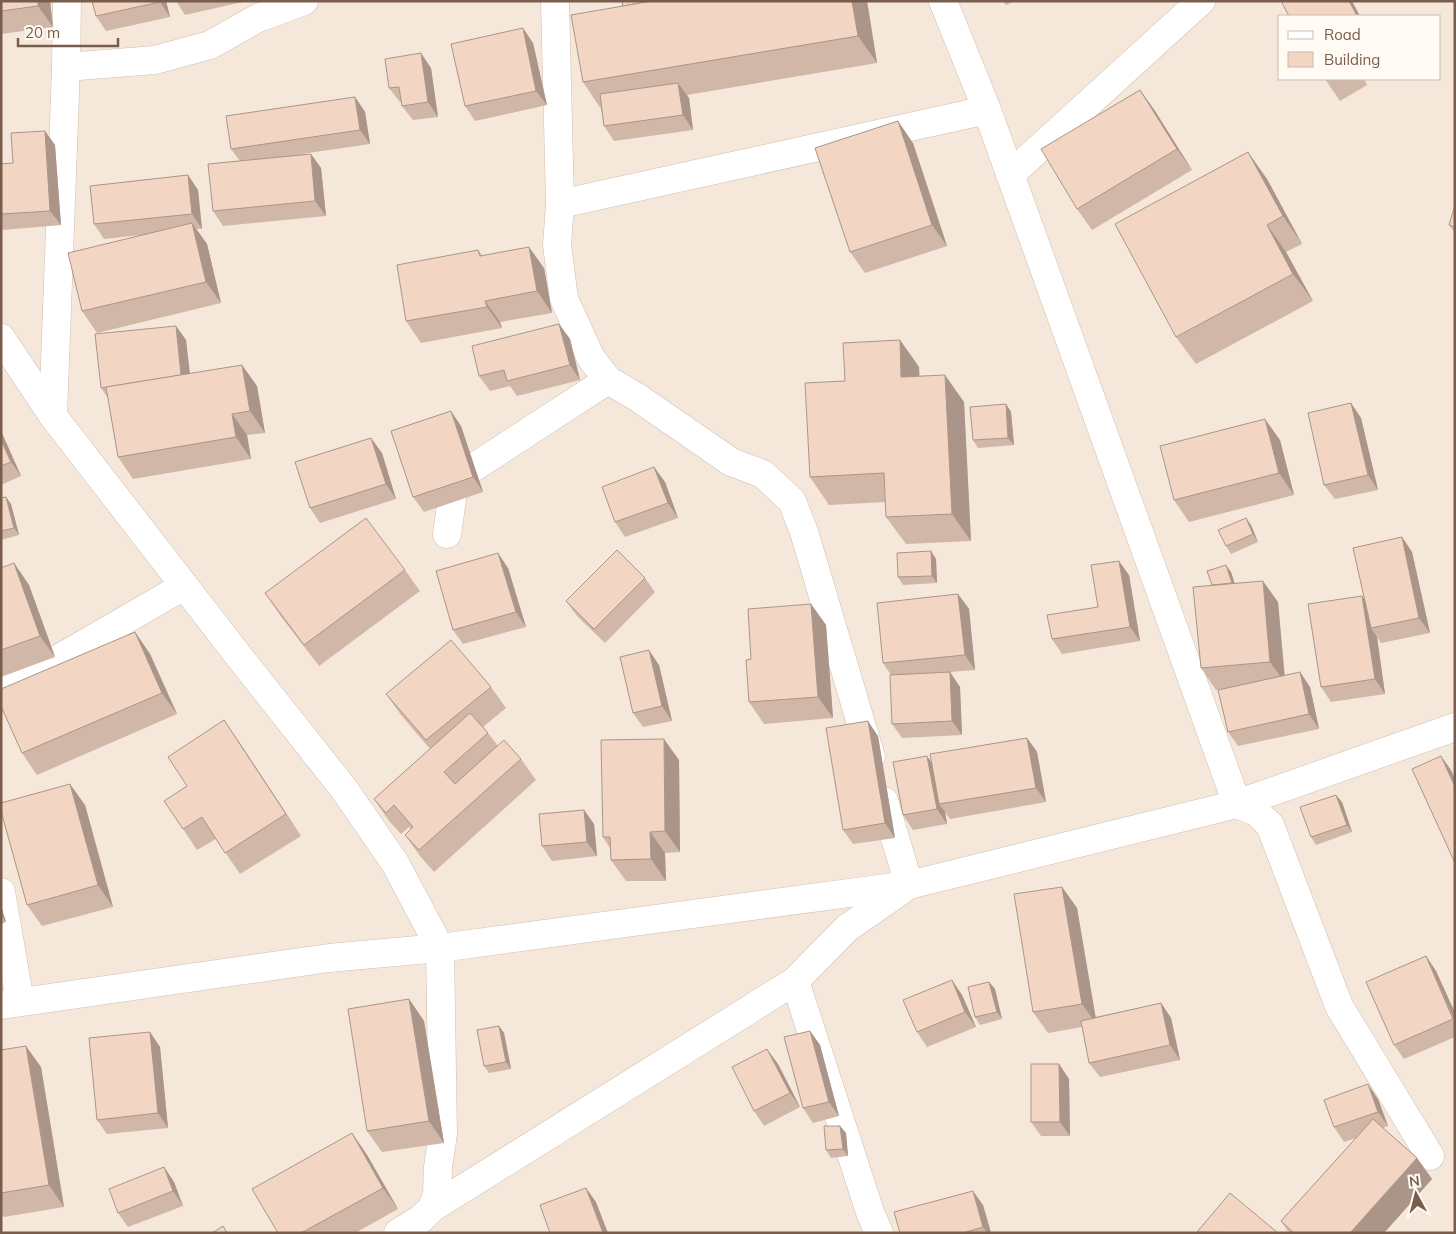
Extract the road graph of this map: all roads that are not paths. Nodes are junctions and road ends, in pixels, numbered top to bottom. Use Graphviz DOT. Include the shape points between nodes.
graph roads {
  1 [pos="67,1"];
  2 [pos="304,1"];
  3 [pos="555,1"];
  4 [pos="943,1"];
  5 [pos="1201,1"];
  6 [pos="66,67"];
  7 [pos="986,110"];
  8 [pos="1010,175"];
  9 [pos="560,204"];
  10 [pos="1,338"];
  11 [pos="10,367"];
  12 [pos="608,380"];
  13 [pos="53,416"];
  14 [pos="447,534"];
  15 [pos="184,586"];
  16 [pos="1,692"];
  17 [pos="1455,727"];
  18 [pos="1237,804"];
  19 [pos="909,885"];
  20 [pos="1,892"];
  21 [pos="440,948"];
  22 [pos="795,981"];
  23 [pos="11,1003"];
  24 [pos="1430,1156"];
  25 [pos="432,1208"];
  26 [pos="398,1233"];
  27 [pos="879,1233"];
  1 -- 6 [label="street"];
  2 -- 6 [label="street" via="258,18 210,45 155,60"];
  3 -- 9 [label="street"];
  4 -- 7 [label="street"];
  5 -- 8 [label="street"];
  6 -- 13 [label="street"];
  7 -- 8 [label="street"];
  7 -- 9 [label="street"];
  8 -- 18 [label="street"];
  9 -- 12 [label="street" via="557,245 564,299 591,358"];
  10 -- 11 [label="street"];
  11 -- 13 [label="street"];
  12 -- 14 [label="street" via="462,476 453,492"];
  12 -- 19 [label="street" via="731,462 763,474 792,501 807,541"];
  13 -- 15 [label="street"];
  15 -- 16 [label="street"];
  15 -- 21 [label="street" via="344,789 395,863"];
  17 -- 18 [label="street"];
  18 -- 19 [label="street"];
  18 -- 24 [label="street" via="1256,812 1270,825 1339,1006"];
  19 -- 21 [label="street"];
  19 -- 22 [label="street" via="847,928"];
  20 -- 23 [label="street"];
  21 -- 23 [label="street" via="329,958"];
  21 -- 25 [label="street" via="443,1134 437,1194"];
  22 -- 25 [label="street"];
  22 -- 27 [label="street"];
  25 -- 26 [label="street"];
}
